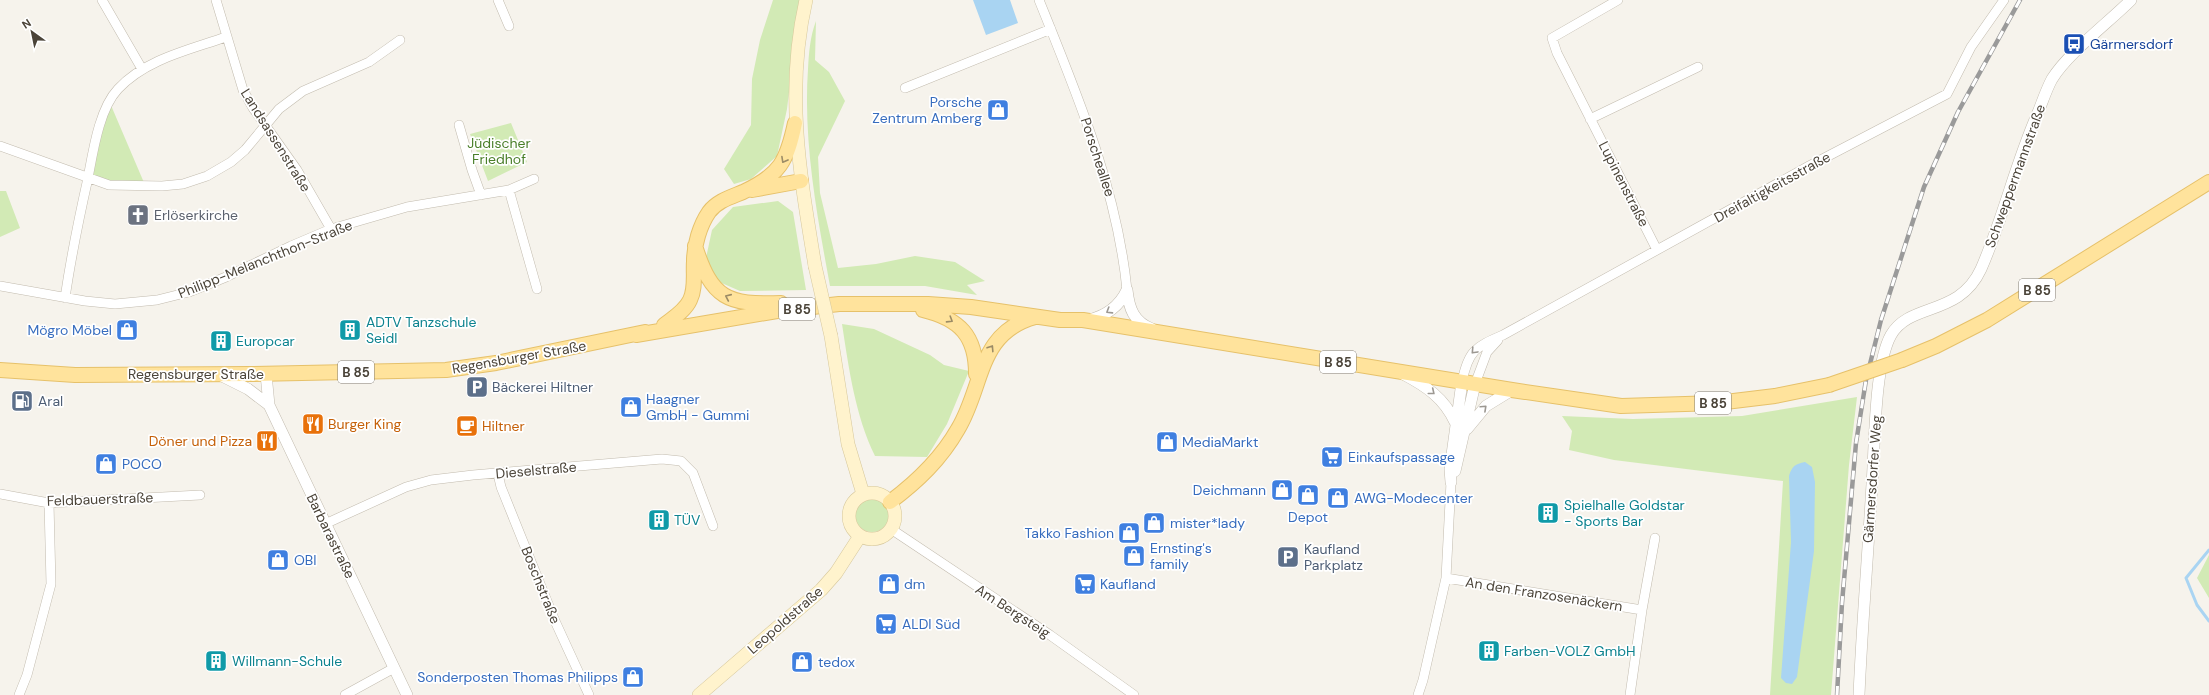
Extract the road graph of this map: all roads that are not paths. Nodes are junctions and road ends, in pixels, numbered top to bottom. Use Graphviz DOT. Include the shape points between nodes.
graph roads {
  1 [pos="102,0"];
  2 [pos="216,0"];
  3 [pos="498,0"];
  4 [pos="806,0"];
  5 [pos="1039,0"];
  6 [pos="1618,0"];
  7 [pos="2004,0"];
  8 [pos="2131,0"];
  9 [pos="509,26"];
  10 [pos="1051,29"];
  11 [pos="226,37"];
  12 [pos="400,40"];
  13 [pos="1698,67"];
  14 [pos="142,69"];
  15 [pos="905,88"];
  16 [pos="1590,119"];
  17 [pos="795,123"];
  18 [pos="265,125"];
  19 [pos="459,125"];
  20 [pos="0,146"];
  21 [pos="88,178"];
  22 [pos="534,179"];
  23 [pos="801,181"];
  24 [pos="2209,182"];
  25 [pos="509,190"];
  26 [pos="744,191"];
  27 [pos="481,195"];
  28 [pos="331,229"];
  29 [pos="695,246"];
  30 [pos="1657,250"];
  31 [pos="0,286"];
  32 [pos="537,289"];
  33 [pos="1127,290"];
  34 [pos="65,298"];
  35 [pos="794,302"];
  36 [pos="1952,302"];
  37 [pos="886,304"];
  38 [pos="1036,317"];
  39 [pos="1081,320"];
  40 [pos="664,325"];
  41 [pos="1167,334"];
  42 [pos="636,335"];
  43 [pos="1503,335"];
  44 [pos="0,370"];
  45 [pos="1399,372"];
  46 [pos="220,374"];
  47 [pos="266,374"];
  48 [pos="1468,383"];
  49 [pos="977,384"];
  50 [pos="1512,390"];
  51 [pos="269,405"];
  52 [pos="1455,422"];
  53 [pos="1464,435"];
  54 [pos="498,474"];
  55 [pos="1451,482"];
  56 [pos="0,494"];
  57 [pos="864,494"];
  58 [pos="200,495"];
  59 [pos="890,502"];
  60 [pos="49,503"];
  61 [pos="325,524"];
  62 [pos="713,526"];
  63 [pos="890,529"];
  64 [pos="860,536"];
  65 [pos="1655,538"];
  66 [pos="1446,578"];
  67 [pos="1642,610"];
  68 [pos="394,668"];
  69 [pos="1124,692"];
  70 [pos="19,695"];
  71 [pos="345,695"];
  72 [pos="407,695"];
  73 [pos="589,695"];
  74 [pos="699,695"];
  75 [pos="1134,695"];
  76 [pos="1418,695"];
  77 [pos="1630,695"];
  78 [pos="1859,695"];
  1 -- 14 [label="street"];
  2 -- 11 [label="street, Landsassenstraße"];
  3 -- 9 [label="street"];
  4 -- 17 [label="main road" via="798,58"];
  5 -- 10 [label="street, Porscheallee"];
  6 -- 16 [label="street, Lupinenstraße" via="1552,38"];
  7 -- 30 [label="street, Dreifaltigkeitsstraße" via="1972,47 1947,94"];
  8 -- 36 [label="street, Schweppermannstraße" via="2062,66 2052,80 2023,146 1989,249 1976,280 1965,293"];
  10 -- 15 [label="street"];
  10 -- 33 [label="street, Porscheallee" via="1106,181 1121,237"];
  11 -- 14 [label="street"];
  11 -- 18 [label="street, Landsassenstraße" via="243,90"];
  12 -- 18 [label="street" via="369,62 303,91 279,109"];
  13 -- 16 [label="street"];
  14 -- 21 [label="street" via="118,89 110,100 94,149"];
  16 -- 30 [label="street, Lupinenstraße"];
  17 -- 23 [label="main road"];
  17 -- 26 [label="main road, one-way" via="783,164 774,173"];
  18 -- 21 [label="street" via="231,162 207,176 183,184 118,185"];
  18 -- 28 [label="street, Landsassenstraße" via="297,170"];
  19 -- 27 [label="street"];
  20 -- 21 [label="street"];
  21 -- 34 [label="street" via="75,233"];
  22 -- 25 [label="street, Philipp-Melanchthon-Straße"];
  23 -- 26 [label="main road"];
  23 -- 57 [label="main road, bridge" via="815,266 831,336 848,444"];
  24 -- 50 [label="main road, B 85, bridge" via="1987,320 1902,360 1829,385 1775,396 1665,406 1621,406"];
  25 -- 27 [label="street, Philipp-Melanchthon-Straße"];
  25 -- 32 [label="street"];
  26 -- 29 [label="main road" via="710,211 703,222"];
  27 -- 28 [label="street, Philipp-Melanchthon-Straße" via="407,207"];
  28 -- 34 [label="street, Philipp-Melanchthon-Straße" via="189,292 115,304"];
  35 -- 29 [label="main road, one-way" via="750,303 722,295 707,278"];
  29 -- 40 [label="main road" via="690,300 683,310"];
  30 -- 43 [label="street, Dreifaltigkeitsstraße"];
  31 -- 34 [label="street, Philipp-Melanchthon-Straße"];
  33 -- 39 [label="street, one-way" via="1122,300 1108,313"];
  33 -- 41 [label="street" via="1136,319"];
  35 -- 39 [label="main road, B 85" via="900,296 972,301 1059,314"];
  35 -- 40 [label="main road, Regensburger Straße / B 85"];
  36 -- 78 [label="street, Gärmersdorfer Weg" via="1897,326 1890,336 1885,354 1878,393"];
  37 -- 38 [label="main road, B 85" via="971,308"];
  37 -- 42 [label="main road, B 85" via="839,304 777,311"];
  37 -- 49 [label="main road, one-way" via="931,312 952,320 967,334 974,349"];
  38 -- 39 [label="main road, B 85"];
  49 -- 38 [label="main road, one-way" via="983,363 995,342 1018,323"];
  39 -- 41 [label="main road, B 85"];
  40 -- 42 [label="main road, Regensburger Straße / B 85"];
  41 -- 45 [label="main road, B 85"];
  42 -- 47 [label="main road, Regensburger Straße / B 85" via="496,363 446,370"];
  43 -- 48 [label="street, Dreifaltigkeitsstraße" via="1486,352"];
  43 -- 48 [label="street, Dreifaltigkeitsstraße, one-way" via="1473,351 1467,361"];
  44 -- 46 [label="main road, Regensburger Straße / B 85" via="68,375"];
  45 -- 48 [label="main road, B 85"];
  45 -- 52 [label="street, one-way" via="1433,392 1449,410"];
  46 -- 47 [label="main road, Regensburger Straße / B 85"];
  46 -- 51 [label="street" via="248,389"];
  47 -- 51 [label="street, Barbarastraße"];
  48 -- 50 [label="main road, B 85"];
  48 -- 52 [label="street"];
  48 -- 53 [label="street"];
  49 -- 59 [label="main road" via="969,407 946,448 921,477"];
  53 -- 50 [label="street, one-way" via="1486,406"];
  51 -- 61 [label="street, Barbarastraße"];
  52 -- 55 [label="street"];
  53 -- 55 [label="street"];
  54 -- 61 [label="street, Dieselstraße" via="432,480 406,487"];
  54 -- 62 [label="street, Dieselstraße" via="662,459 681,461 693,473"];
  54 -- 73 [label="street, Boschstraße" via="501,488 555,621"];
  55 -- 66 [label="street, An den Franzosenäckern"];
  56 -- 60 [label="street, Feldbauerstraße"];
  57 -- 59 [label="main road" via="882,495"];
  57 -- 64 [label="main road" via="854,501 848,516 853,530"];
  58 -- 60 [label="street, Feldbauerstraße"];
  59 -- 63 [label="main road" via="895,512 895,520"];
  60 -- 70 [label="street" via="51,584 27,675"];
  61 -- 68 [label="street, Barbarastraße"];
  63 -- 64 [label="main road" via="881,537 873,539"];
  63 -- 69 [label="street, Am Bergsteig"];
  64 -- 74 [label="main road, Leopoldstraße" via="836,573 821,590"];
  65 -- 67 [label="street, An den Franzosenäckern"];
  66 -- 67 [label="street, An den Franzosenäckern"];
  66 -- 76 [label="street, An den Franzosenäckern"];
  67 -- 77 [label="street, An den Franzosenäckern"];
  68 -- 71 [label="street"];
  68 -- 72 [label="street, Barbarastraße"];
  69 -- 75 [label="street, Am Bergsteig"];
}
